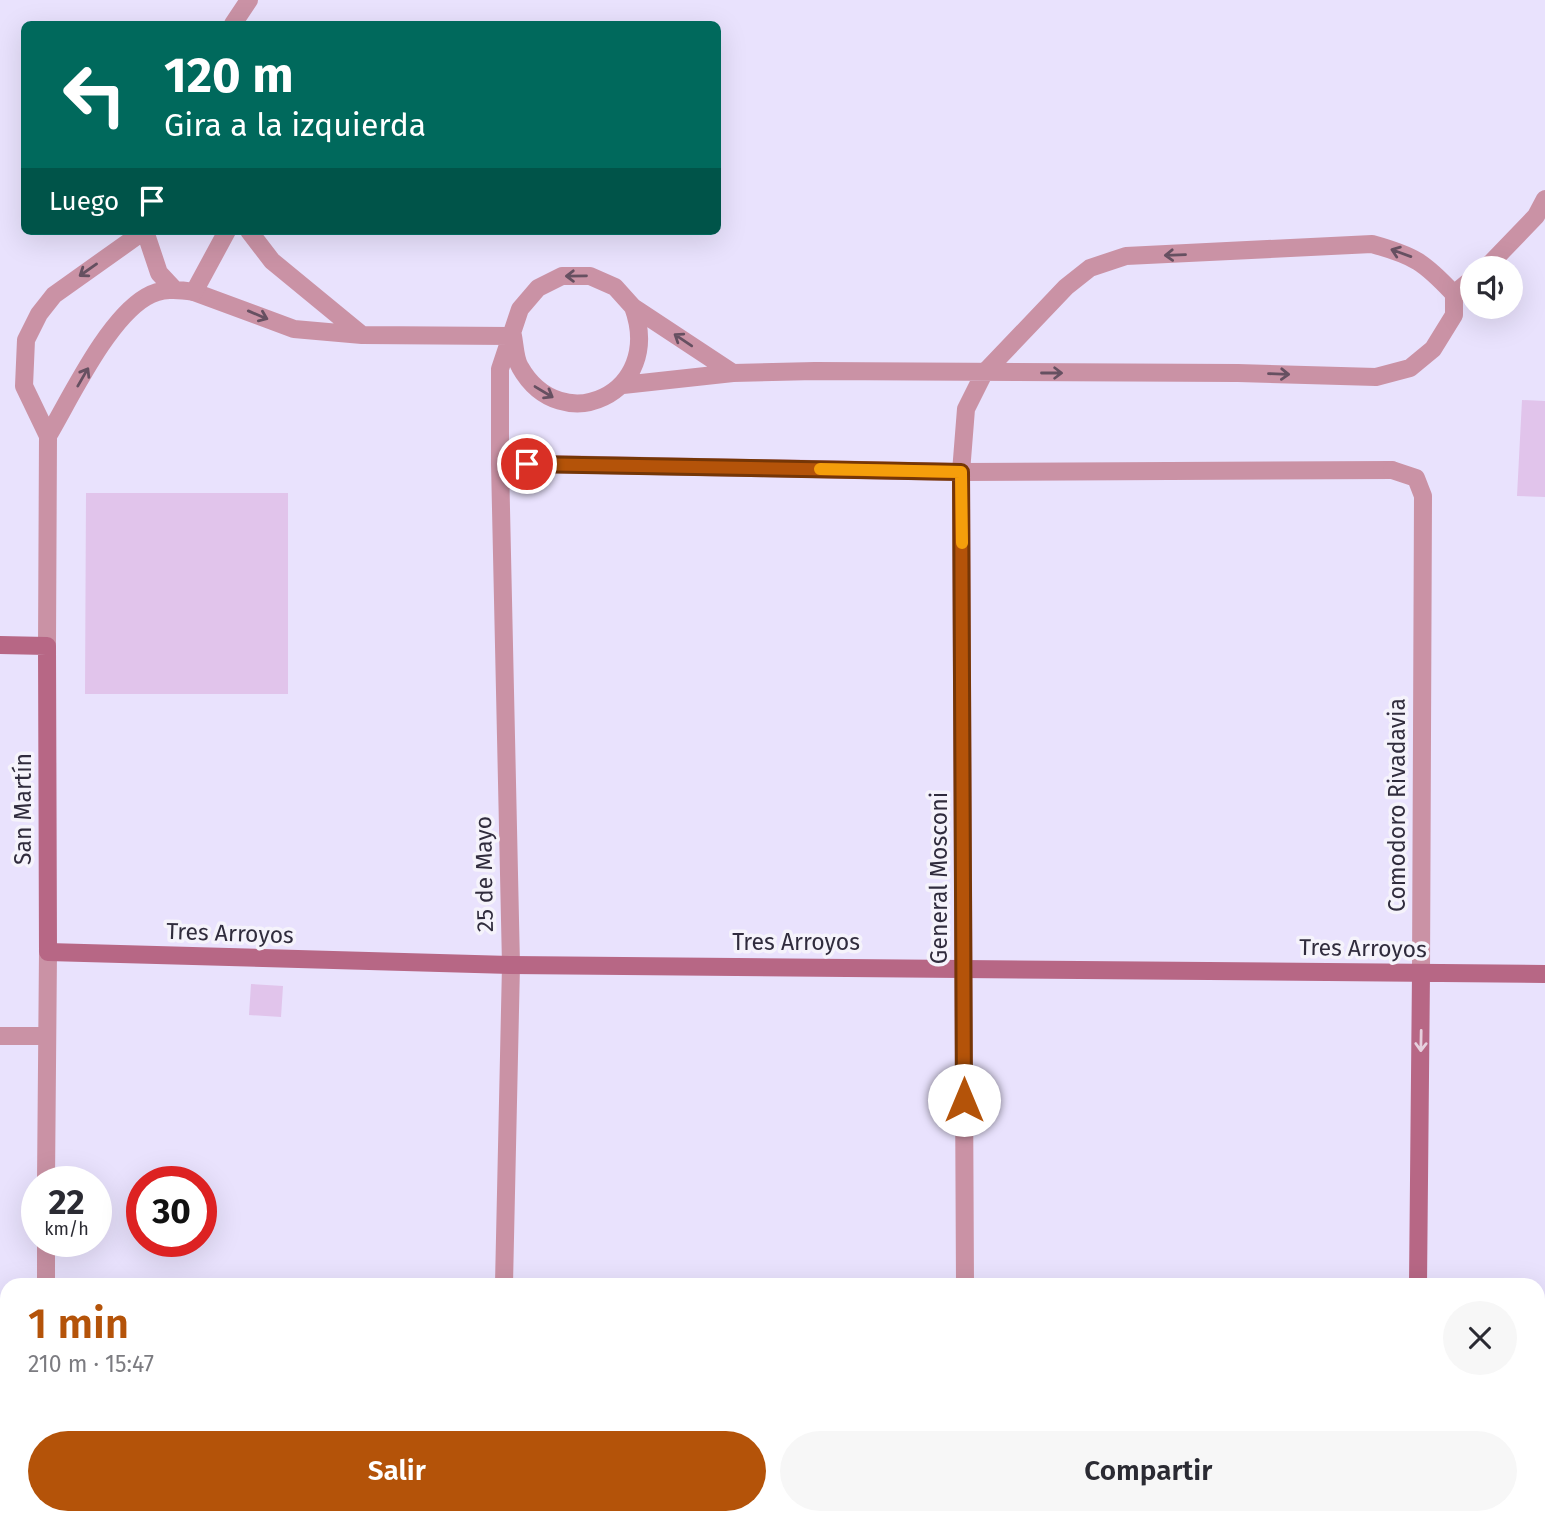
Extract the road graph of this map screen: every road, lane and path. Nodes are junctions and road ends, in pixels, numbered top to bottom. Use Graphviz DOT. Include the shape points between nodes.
graph roads {
  1 [pos="249,0"];
  2 [pos="235,21"];
  3 [pos="1545,200"];
  4 [pos="139,235"];
  5 [pos="146,235"];
  6 [pos="225,235"];
  7 [pos="252,235"];
  8 [pos="1498,256"];
  9 [pos="173,288"];
  10 [pos="1460,289"];
  11 [pos="194,292"];
  12 [pos="1454,294"];
  13 [pos="633,307"];
  14 [pos="362,335"];
  15 [pos="513,336"];
  16 [pos="733,373"];
  17 [pos="984,373"];
  18 [pos="623,385"];
  19 [pos="48,436"];
  20 [pos="500,463"];
  21 [pos="961,472"];
  22 [pos="0,645"];
  23 [pos="47,646"];
  24 [pos="48,952"];
  25 [pos="510,965"];
  26 [pos="964,968"];
  27 [pos="1421,973"];
  28 [pos="1545,974"];
  29 [pos="0,1036"];
  30 [pos="46,1037"];
  31 [pos="46,1166"];
  32 [pos="46,1257"];
  33 [pos="47,1278"];
  34 [pos="505,1278"];
  35 [pos="965,1278"];
  36 [pos="1418,1278"];
  1 -- 2 [label="street"];
  3 -- 8 [label="street"];
  4 -- 19 [label="street, one-way" via="54,295 26,340 24,386"];
  5 -- 9 [label="street" via="159,273"];
  6 -- 11 [label="street"];
  7 -- 14 [label="street" via="272,261"];
  9 -- 11 [label="street"];
  19 -- 9 [label="street, one-way" via="97,352 124,316 146,297"];
  10 -- 12 [label="street"];
  11 -- 14 [label="street, one-way" via="293,329"];
  17 -- 12 [label="street, one-way" via="1376,377 1410,368 1433,349 1454,315"];
  12 -- 17 [label="street, General Mosconi, one-way" via="1426,264 1372,244 1126,256 1090,268 1066,287"];
  13 -- 15 [label="street, one-way" via="615,287 590,276 562,276 538,288 520,309"];
  16 -- 13 [label="street, one-way"];
  13 -- 18 [label="street" via="641,348"];
  14 -- 15 [label="street"];
  15 -- 18 [label="street, one-way" via="518,366 537,390 566,403 596,401"];
  15 -- 20 [label="street, 25 de Mayo" via="500,369"];
  16 -- 17 [label="street"];
  16 -- 18 [label="street"];
  17 -- 21 [label="street, General Mosconi" via="966,409"];
  19 -- 23 [label="street, San Martín"];
  20 -- 21 [label="street"];
  20 -- 25 [label="street, 25 de Mayo"];
  21 -- 26 [label="street, General Mosconi"];
  21 -- 27 [label="street, Comodoro Rivadavia" via="1392,470 1416,478 1423,496"];
  22 -- 23 [label="street"];
  23 -- 24 [label="street, San Martín"];
  24 -- 25 [label="street, Tres Arroyos"];
  24 -- 30 [label="street, San Martín"];
  25 -- 26 [label="street, Tres Arroyos"];
  25 -- 34 [label="street, 25 de Mayo"];
  26 -- 27 [label="street, Tres Arroyos"];
  26 -- 35 [label="street, General Mosconi"];
  27 -- 28 [label="street, Tres Arroyos"];
  27 -- 36 [label="street, Comodoro Rivadavia, one-way"];
  29 -- 30 [label="street"];
  30 -- 31 [label="street, San Martín"];
  32 -- 33 [label="street"];
}
